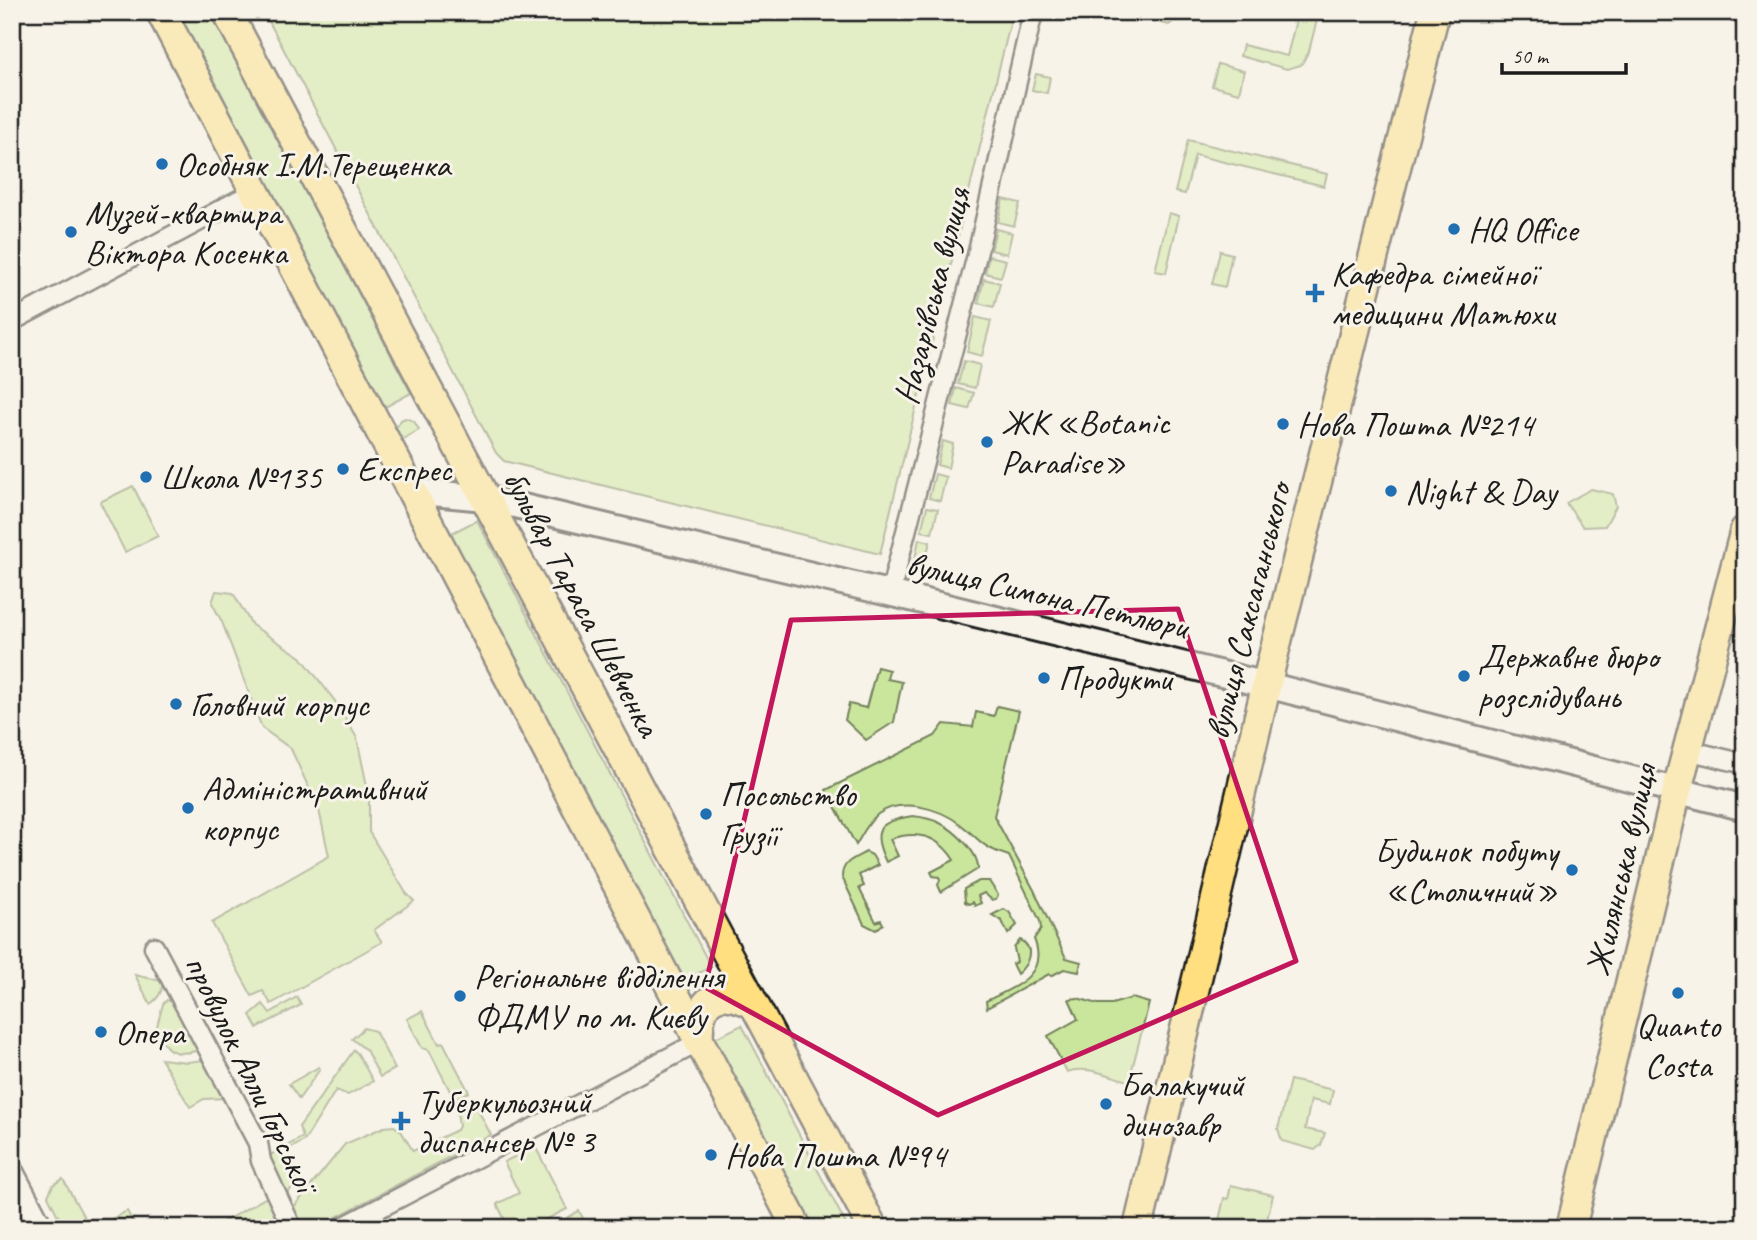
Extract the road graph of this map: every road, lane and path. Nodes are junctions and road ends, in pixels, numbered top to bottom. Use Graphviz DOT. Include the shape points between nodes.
graph roads {
  1 [pos="162,12"];
  2 [pos="227,12"];
  3 [pos="1033,12"];
  4 [pos="1435,12"];
  5 [pos="254,192"];
  6 [pos="12,321"];
  7 [pos="411,491"];
  8 [pos="485,498"];
  9 [pos="1745,530"];
  10 [pos="890,594"];
  11 [pos="1267,685"];
  12 [pos="1687,750"];
  13 [pos="1745,764"];
  14 [pos="1677,790"];
  15 [pos="1745,808"];
  16 [pos="154,947"];
  17 [pos="753,1004"];
  18 [pos="699,1042"];
  19 [pos="12,1173"];
  20 [pos="41,1228"];
  21 [pos="292,1228"];
  22 [pos="341,1228"];
  23 [pos="797,1228"];
  24 [pos="873,1228"];
  25 [pos="1138,1228"];
  26 [pos="1571,1228"];
  1 -- 5 [label="main road"];
  2 -- 8 [label="main road, бульвар Тараса Шевченка"];
  3 -- 10 [label="street, Назарівська вулиця" via="978,251"];
  4 -- 11 [label="main road, вулиця Саксаганського"];
  5 -- 6 [label="street"];
  5 -- 7 [label="main road"];
  7 -- 8 [label="main road, вулиця Симона Петлюри"];
  7 -- 18 [label="main road"];
  8 -- 10 [label="main road, вулиця Симона Петлюри"];
  8 -- 17 [label="main road, бульвар Тараса Шевченка"];
  9 -- 12 [label="main road, Жилянська вулиця"];
  10 -- 11 [label="main road, вулиця Симона Петлюри"];
  11 -- 14 [label="main road, вулиця Симона Петлюри"];
  11 -- 25 [label="main road, вулиця Саксаганського"];
  12 -- 13 [label="street"];
  12 -- 14 [label="main road, Жилянська вулиця"];
  14 -- 15 [label="main road, вулиця Симона Петлюри"];
  14 -- 26 [label="main road, Жилянська вулиця"];
  16 -- 21 [label="street, провулок Алли Горської" via="258,1143 261,1161"];
  17 -- 18 [label="main road" via="735,995 709,1001 699,1016"];
  17 -- 24 [label="main road, бульвар Тараса Шевченка"];
  18 -- 22 [label="street, провулок Алли Горської"];
  18 -- 23 [label="main road"];
  19 -- 20 [label="street"];
}
